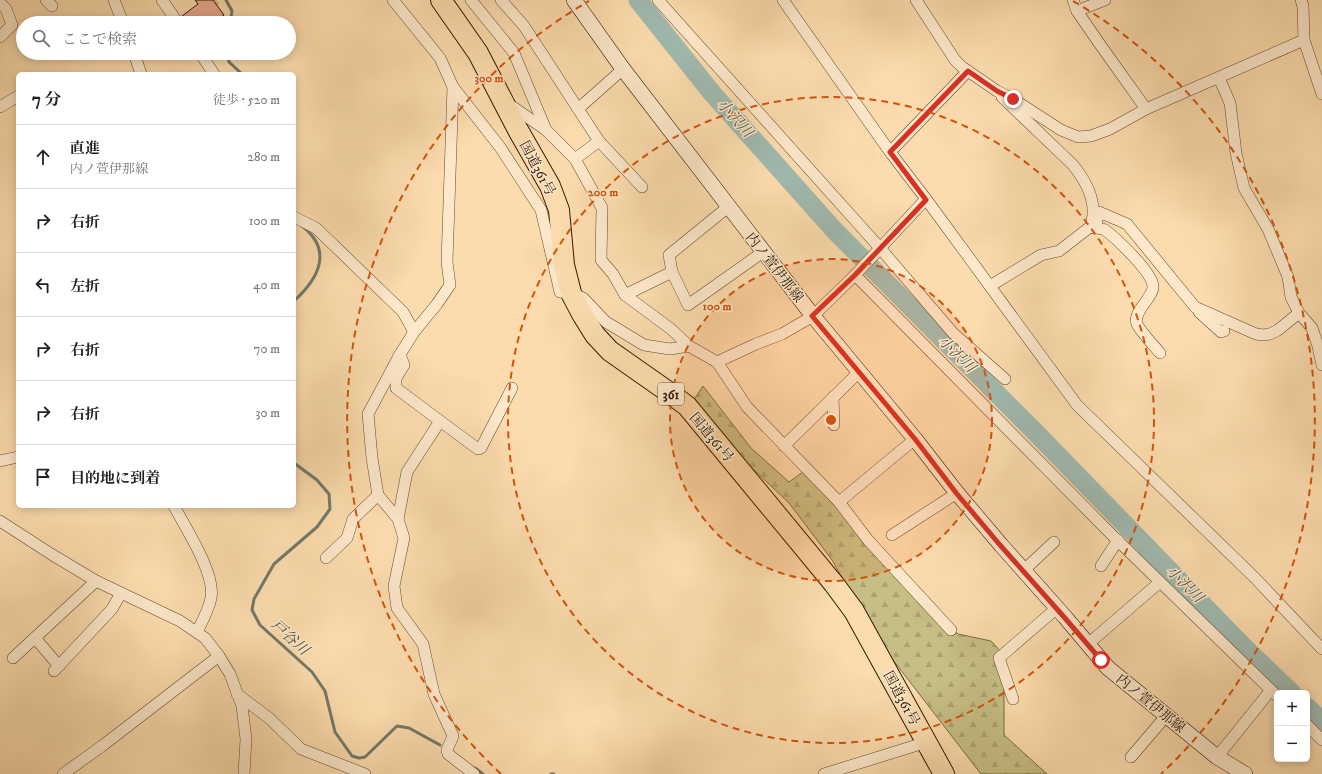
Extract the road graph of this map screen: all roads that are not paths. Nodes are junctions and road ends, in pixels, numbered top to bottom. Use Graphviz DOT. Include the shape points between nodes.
graph roads {
  1 [pos="114,0"];
  2 [pos="162,0"];
  3 [pos="393,0"];
  4 [pos="441,0"];
  5 [pos="471,0"];
  6 [pos="501,0"];
  7 [pos="574,0"];
  8 [pos="658,0"];
  9 [pos="783,0"];
  10 [pos="916,0"];
  11 [pos="1073,0"];
  12 [pos="1105,0"];
  13 [pos="1301,0"];
  14 [pos="0,3"];
  15 [pos="1077,11"];
  16 [pos="120,16"];
  17 [pos="173,16"];
  18 [pos="0,37"];
  19 [pos="1304,40"];
  20 [pos="136,60"];
  21 [pos="205,60"];
  22 [pos="623,69"];
  23 [pos="968,71"];
  24 [pos="140,72"];
  25 [pos="213,72"];
  26 [pos="1219,78"];
  27 [pos="453,87"];
  28 [pos="997,91"];
  29 [pos="1322,94"];
  30 [pos="16,97"];
  31 [pos="506,104"];
  32 [pos="0,107"];
  33 [pos="578,109"];
  34 [pos="1146,109"];
  35 [pos="546,130"];
  36 [pos="599,141"];
  37 [pos="890,152"];
  38 [pos="575,159"];
  39 [pos="642,187"];
  40 [pos="926,200"];
  41 [pos="728,207"];
  42 [pos="296,218"];
  43 [pos="1092,227"];
  44 [pos="880,248"];
  45 [pos="763,252"];
  46 [pos="672,272"];
  47 [pos="856,274"];
  48 [pos="990,286"];
  49 [pos="571,293"];
  50 [pos="625,295"];
  51 [pos="1195,307"];
  52 [pos="1299,313"];
  53 [pos="812,316"];
  54 [pos="1224,331"];
  55 [pos="414,332"];
  56 [pos="689,346"];
  57 [pos="1160,353"];
  58 [pos="398,356"];
  59 [pos="717,362"];
  60 [pos="1322,365"];
  61 [pos="859,372"];
  62 [pos="1005,379"];
  63 [pos="512,388"];
  64 [pos="833,397"];
  65 [pos="440,421"];
  66 [pos="834,425"];
  67 [pos="915,439"];
  68 [pos="784,446"];
  69 [pos="16,457"];
  70 [pos="0,460"];
  71 [pos="957,494"];
  72 [pos="378,495"];
  73 [pos="839,502"];
  74 [pos="175,508"];
  75 [pos="398,519"];
  76 [pos="0,521"];
  77 [pos="892,535"];
  78 [pos="1118,540"];
  79 [pos="1054,542"];
  80 [pos="326,558"];
  81 [pos="1101,566"];
  82 [pos="1023,571"];
  83 [pos="96,581"];
  84 [pos="1160,582"];
  85 [pos="121,593"];
  86 [pos="1057,608"];
  87 [pos="951,630"];
  88 [pos="197,632"];
  89 [pos="35,638"];
  90 [pos="1088,644"];
  91 [pos="1322,649"];
  92 [pos="219,656"];
  93 [pos="13,658"];
  94 [pos="1274,693"];
  95 [pos="237,694"];
  96 [pos="1013,699"];
  97 [pos="1166,716"];
  98 [pos="1310,729"];
  99 [pos="1322,740"];
  100 [pos="927,742"];
  101 [pos="1131,757"];
  102 [pos="1217,757"];
  103 [pos="63,774"];
  104 [pos="244,774"];
  105 [pos="365,774"];
  106 [pos="474,774"];
  107 [pos="824,774"];
  108 [pos="944,774"];
  109 [pos="1245,774"];
  1 -- 16 [label="street"];
  2 -- 17 [label="street"];
  3 -- 27 [label="street" via="440,58"];
  4 -- 31 [label="highway, 国道361号 / 361" via="478,53"];
  5 -- 35 [label="street" via="514,53"];
  6 -- 33 [label="street" via="524,26"];
  7 -- 22 [label="main road, 内ノ萱伊那線"];
  8 -- 44 [label="street"];
  9 -- 37 [label="street"];
  10 -- 23 [label="street" via="955,60"];
  11 -- 15 [label="street"];
  12 -- 15 [label="street"];
  13 -- 19 [label="street"];
  14 -- 18 [label="street" via="6,9 12,25"];
  15 -- 34 [label="street"];
  19 -- 26 [label="street"];
  19 -- 29 [label="street"];
  20 -- 24 [label="street"];
  21 -- 25 [label="street"];
  22 -- 33 [label="street"];
  22 -- 41 [label="main road, 内ノ萱伊那線"];
  23 -- 28 [label="street"];
  23 -- 37 [label="street"];
  26 -- 34 [label="street"];
  26 -- 52 [label="street" via="1230,103 1236,153 1244,188 1268,229 1288,277 1291,296"];
  27 -- 49 [label="street" via="500,147 541,210 560,292"];
  27 -- 55 [label="street" via="447,262 450,285"];
  28 -- 34 [label="street" via="1061,130 1078,137 1104,131"];
  28 -- 43 [label="street" via="1073,165 1082,177 1093,207"];
  30 -- 32 [label="street"];
  31 -- 35 [label="street"];
  31 -- 49 [label="highway, 国道361号 / 361" via="550,186 559,210 564,265"];
  33 -- 36 [label="street"];
  35 -- 38 [label="street"];
  36 -- 38 [label="street"];
  36 -- 39 [label="street"];
  37 -- 40 [label="street"];
  38 -- 50 [label="street" via="602,208 601,260"];
  40 -- 44 [label="street"];
  40 -- 48 [label="street"];
  41 -- 45 [label="main road, 内ノ萱伊那線"];
  41 -- 46 [label="street" via="669,255"];
  42 -- 55 [label="street" via="316,228 390,299 403,312"];
  43 -- 48 [label="street" via="1059,251 1041,256"];
  43 -- 51 [label="street" via="1099,212 1127,224"];
  43 -- 57 [label="street" via="1103,229 1119,242 1149,276 1153,286 1152,292 1137,317 1137,324"];
  44 -- 47 [label="street"];
  44 -- 62 [label="street" via="953,333"];
  45 -- 46 [label="street" via="688,305"];
  45 -- 53 [label="main road, 内ノ萱伊那線"];
  46 -- 50 [label="street"];
  47 -- 53 [label="street"];
  47 -- 78 [label="street"];
  48 -- 91 [label="street" via="1077,405 1255,578"];
  49 -- 56 [label="street" via="583,298 606,322 644,345 670,349"];
  49 -- 100 [label="highway, 国道361号 / 361" via="595,335 610,351 686,406 834,584 854,611"];
  50 -- 56 [label="street" via="671,329"];
  51 -- 52 [label="street" via="1263,335 1278,330"];
  51 -- 54 [label="street" via="1217,329"];
  52 -- 60 [label="street" via="1312,328"];
  53 -- 59 [label="street" via="782,334"];
  53 -- 61 [label="main road, 内ノ萱伊那線"];
  55 -- 58 [label="street"];
  56 -- 59 [label="street"];
  58 -- 65 [label="street" via="404,365 396,378 396,388"];
  58 -- 72 [label="street" via="368,414"];
  59 -- 68 [label="street" via="747,407"];
  61 -- 64 [label="street"];
  61 -- 67 [label="main road, 内ノ萱伊那線"];
  63 -- 65 [label="street" via="481,448 478,449"];
  64 -- 66 [label="street"];
  64 -- 68 [label="street"];
  65 -- 75 [label="street" via="407,472"];
  67 -- 71 [label="main road, 内ノ萱伊那線"];
  67 -- 73 [label="street"];
  68 -- 73 [label="street"];
  69 -- 70 [label="street"];
  71 -- 77 [label="street"];
  71 -- 82 [label="main road, 内ノ萱伊那線"];
  72 -- 75 [label="street"];
  72 -- 80 [label="street" via="353,518 347,538"];
  73 -- 87 [label="street" via="868,540"];
  74 -- 88 [label="street" via="197,548 209,578 211,597"];
  75 -- 106 [label="street" via="404,538 394,586 397,608 423,644 434,694 453,736 447,750 448,754"];
  76 -- 83 [label="street"];
  78 -- 81 [label="street"];
  78 -- 84 [label="street"];
  79 -- 82 [label="street"];
  82 -- 86 [label="main road, 内ノ萱伊那線"];
  83 -- 85 [label="street"];
  83 -- 89 [label="street"];
  84 -- 90 [label="street"];
  84 -- 94 [label="street"];
  85 -- 88 [label="street" via="180,621"];
  85 -- 89 [label="street" via="112,609 57,668"];
  86 -- 90 [label="main road, 内ノ萱伊那線"];
  86 -- 96 [label="street" via="999,658"];
  88 -- 92 [label="street"];
  89 -- 93 [label="street"];
  90 -- 97 [label="main road, 内ノ萱伊那線" via="1108,668"];
  92 -- 95 [label="street" via="230,674"];
  92 -- 103 [label="street"];
  94 -- 102 [label="street"];
  95 -- 104 [label="street" via="242,706 246,739"];
  95 -- 105 [label="street" via="270,718 302,749"];
  97 -- 101 [label="street"];
  97 -- 102 [label="main road, 内ノ萱伊那線"];
  98 -- 99 [label="street"];
  100 -- 107 [label="street"];
  100 -- 108 [label="highway, 国道361号 / 361"];
  102 -- 109 [label="main road, 内ノ萱伊那線"];
}
